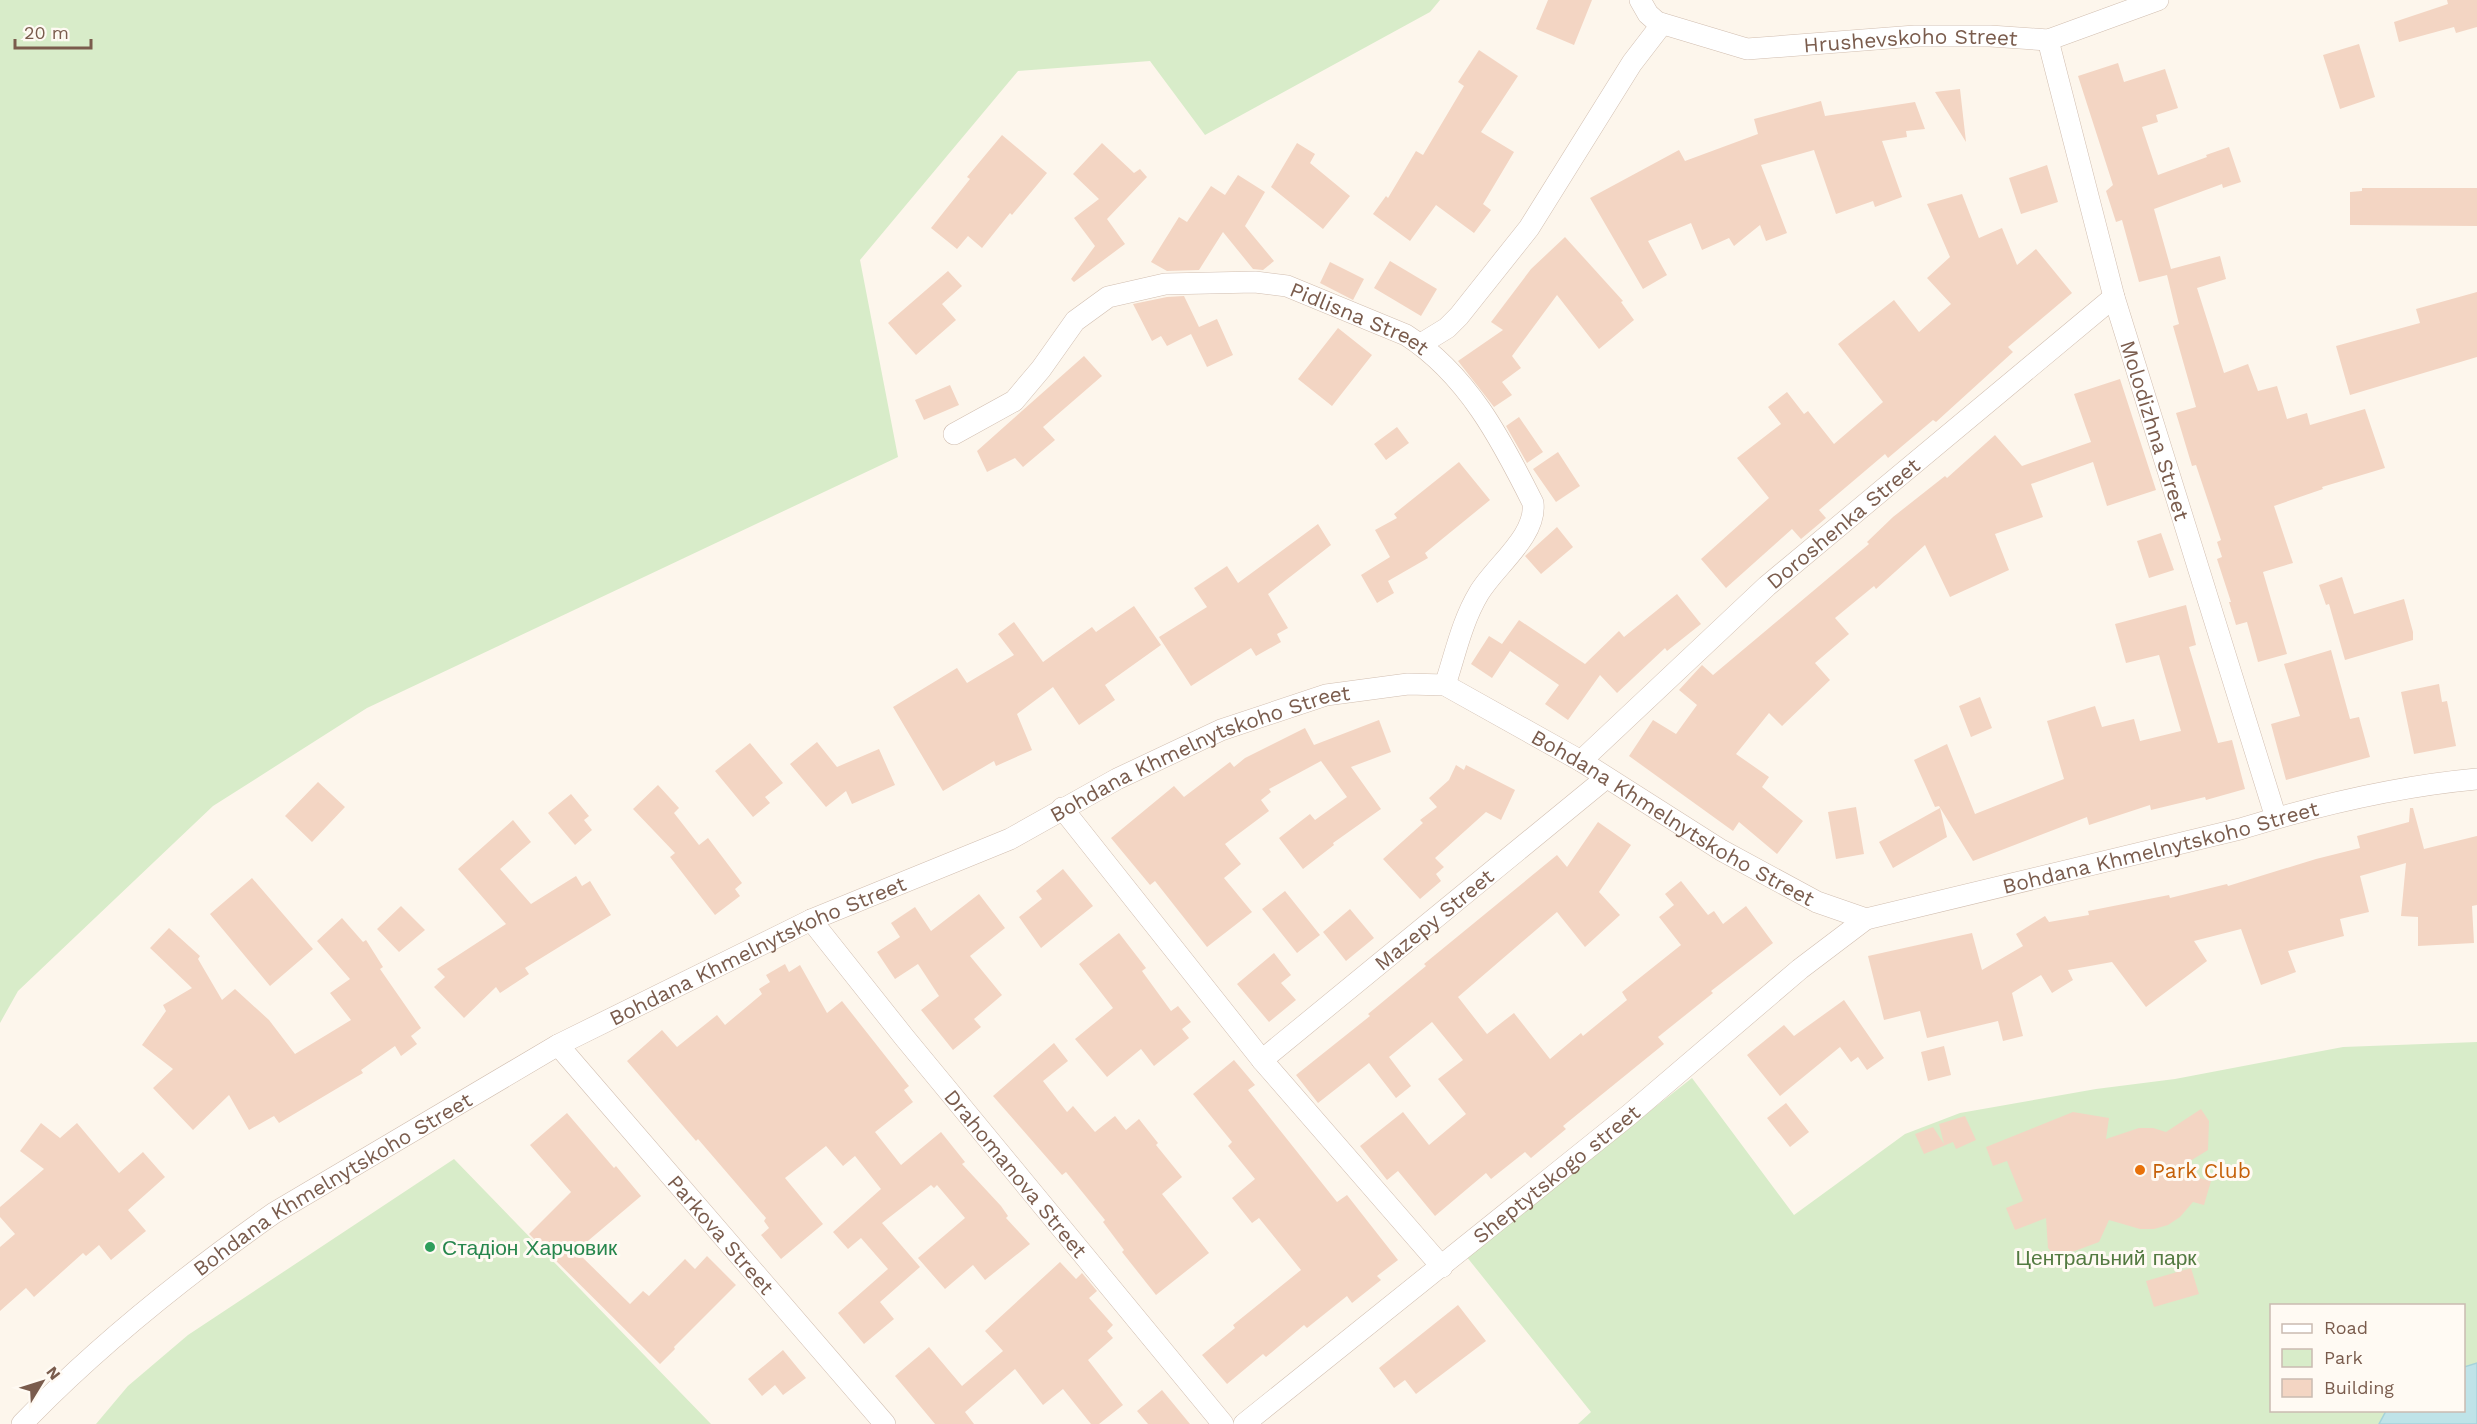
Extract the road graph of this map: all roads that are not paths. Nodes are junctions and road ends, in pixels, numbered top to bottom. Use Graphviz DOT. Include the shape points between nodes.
graph roads {
  1 [pos="1640,0"];
  2 [pos="2158,0"];
  3 [pos="1659,23"];
  4 [pos="2048,40"];
  5 [pos="2114,297"];
  6 [pos="1420,344"];
  7 [pos="954,434"];
  8 [pos="1445,685"];
  9 [pos="1581,761"];
  10 [pos="1606,778"];
  11 [pos="2477,780"];
  12 [pos="1062,808"];
  13 [pos="2276,818"];
  14 [pos="1866,919"];
  15 [pos="811,920"];
  16 [pos="558,1045"];
  17 [pos="1262,1060"];
  18 [pos="1442,1267"];
  19 [pos="22,1424"];
  20 [pos="885,1424"];
  21 [pos="1223,1424"];
  22 [pos="1244,1424"];
  1 -- 3 [label="street"];
  2 -- 4 [label="street, Hrushevskoho Street"];
  3 -- 4 [label="street, Hrushevskoho Street" via="1747,49 1915,36"];
  3 -- 6 [label="street" via="1529,228 1459,316"];
  4 -- 5 [label="street, Molodizhna Street"];
  5 -- 9 [label="street, Doroshenka Street" via="1767,586"];
  5 -- 13 [label="street, Molodizhna Street"];
  6 -- 7 [label="street, Pidlisna Street" via="1287,286 1255,282 1165,284 1108,297 1075,321 1014,401"];
  6 -- 8 [label="street, Pidlisna Street" via="1451,372 1481,410 1508,453 1534,511 1529,528 1469,610"];
  8 -- 9 [label="street, Bohdana Khmelnytskoho Street"];
  8 -- 12 [label="street, Bohdana Khmelnytskoho Street" via="1408,684 1326,695 1270,712 1221,730"];
  9 -- 10 [label="street, Bohdana Khmelnytskoho Street"];
  10 -- 14 [label="street, Bohdana Khmelnytskoho Street" via="1721,850 1817,903"];
  10 -- 17 [label="street, Mazepy Street"];
  11 -- 13 [label="street, Bohdana Khmelnytskoho Street" via="2374,796"];
  12 -- 15 [label="street, Bohdana Khmelnytskoho Street" via="1010,839"];
  12 -- 17 [label="street"];
  13 -- 14 [label="street, Bohdana Khmelnytskoho Street" via="2240,830"];
  14 -- 18 [label="street, Sheptytskogo street" via="1800,969"];
  15 -- 16 [label="street, Bohdana Khmelnytskoho Street"];
  15 -- 21 [label="street, Drahomanova Street"];
  16 -- 19 [label="street, Bohdana Khmelnytskoho Street" via="273,1213 75,1371"];
  16 -- 20 [label="street, Parkova Street"];
  17 -- 18 [label="street"];
  18 -- 22 [label="street, Sheptytskogo street"];
}
